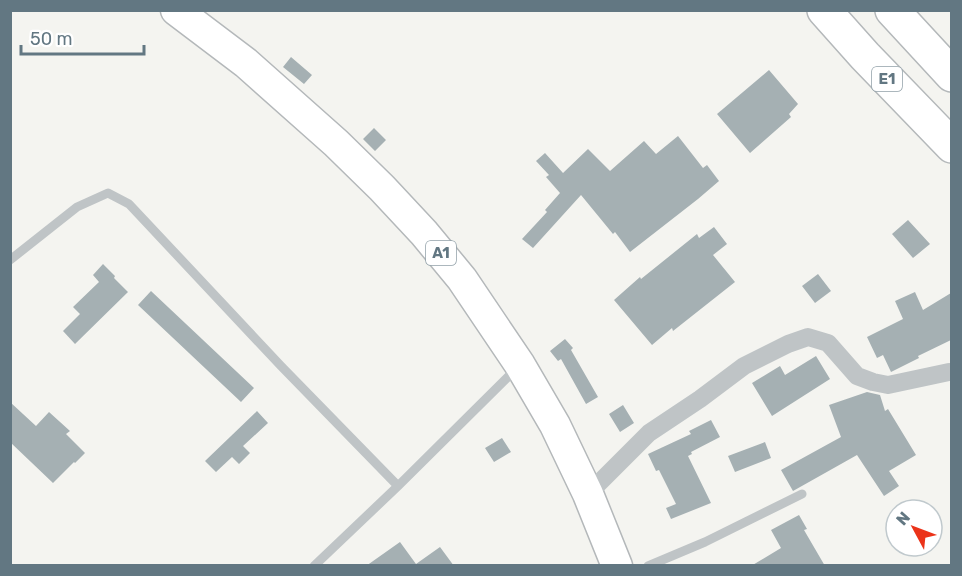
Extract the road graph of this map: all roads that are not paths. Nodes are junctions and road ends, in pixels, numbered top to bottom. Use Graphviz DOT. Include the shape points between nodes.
graph roads {
  1 [pos="824,10"];
  2 [pos="892,10"];
  3 [pos="180,12"];
  4 [pos="951,75"];
  5 [pos="951,146"];
  6 [pos="10,260"];
  7 [pos="520,365"];
  8 [pos="949,372"];
  9 [pos="398,486"];
  10 [pos="588,494"];
  11 [pos="802,494"];
  12 [pos="314,566"];
  13 [pos="617,566"];
  14 [pos="648,566"];
  1 -- 5 [label="highway, E1"];
  2 -- 4 [label="highway"];
  3 -- 7 [label="highway, A1" via="246,63 382,188 462,279"];
  6 -- 9 [label="lane" via="77,207 108,194 129,204"];
  7 -- 9 [label="lane"];
  7 -- 10 [label="highway, A1"];
  8 -- 10 [label="street" via="888,385 873,382 857,376 828,343 808,337 744,366 649,434"];
  9 -- 12 [label="lane"];
  10 -- 13 [label="highway, A1"];
  11 -- 14 [label="lane"];
}
